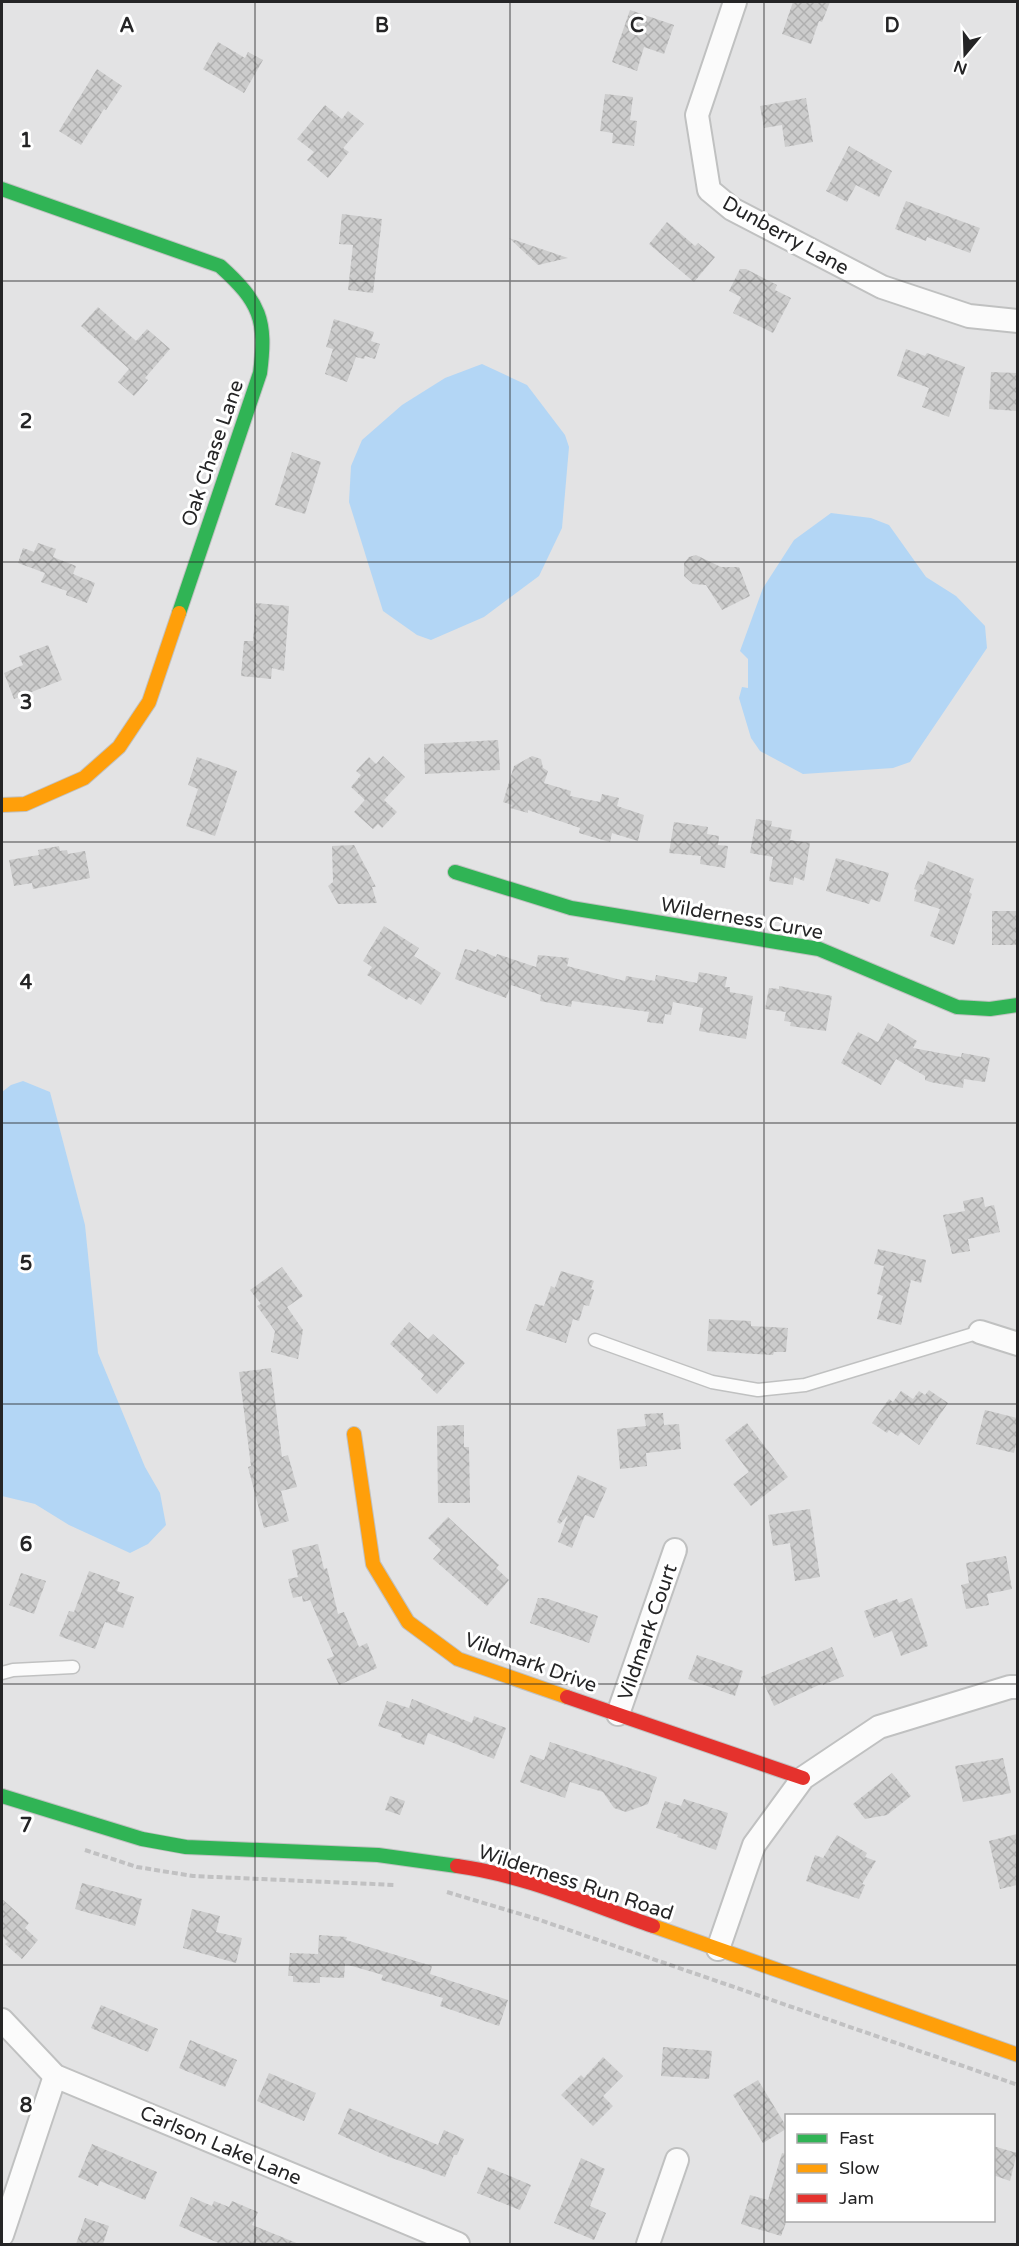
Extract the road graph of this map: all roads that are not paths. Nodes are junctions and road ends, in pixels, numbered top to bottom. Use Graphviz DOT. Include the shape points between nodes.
graph roads {
  1 [pos="735,2"];
  2 [pos="2,189"];
  3 [pos="1017,321"];
  4 [pos="2,805"];
  5 [pos="455,872"];
  6 [pos="1017,1005"];
  7 [pos="980,1332"];
  8 [pos="595,1340"];
  9 [pos="1017,1344"];
  10 [pos="354,1434"];
  11 [pos="675,1550"];
  12 [pos="74,1667"];
  13 [pos="2,1673"];
  14 [pos="1017,1687"];
  15 [pos="618,1714"];
  16 [pos="803,1778"];
  17 [pos="2,1796"];
  18 [pos="718,1948"];
  19 [pos="2,2020"];
  20 [pos="1017,2055"];
  21 [pos="55,2076"];
  22 [pos="676,2160"];
  23 [pos="2,2235"];
  24 [pos="458,2244"];
  25 [pos="648,2244"];
  1 -- 3 [label="street, Dunberry Lane" via="697,115 709,190 732,209 882,287 969,316"];
  2 -- 4 [label="street, Oak Chase Lane" via="220,266 242,284 259,310 265,343 260,373 148,702 119,747 84,778 25,804"];
  5 -- 6 [label="street, Wilderness Curve" via="571,908 819,949 957,1007 990,1009"];
  7 -- 8 [label="lane" via="805,1385 758,1390 712,1382"];
  7 -- 9 [label="street"];
  10 -- 15 [label="street, Vildmark Drive" via="373,1564 408,1623 458,1659"];
  11 -- 15 [label="street, Vildmark Court"];
  12 -- 13 [label="lane"];
  14 -- 16 [label="street" via="879,1727"];
  15 -- 16 [label="street, Vildmark Drive"];
  16 -- 18 [label="street" via="754,1845"];
  17 -- 18 [label="street, Wilderness Run Road" via="142,1839 186,1846 378,1855 480,1869"];
  18 -- 20 [label="street, Wilderness Run Road"];
  19 -- 21 [label="street, Carlson Lake Lane"];
  21 -- 23 [label="street"];
  21 -- 24 [label="street, Carlson Lake Lane"];
  22 -- 25 [label="street"];
}
